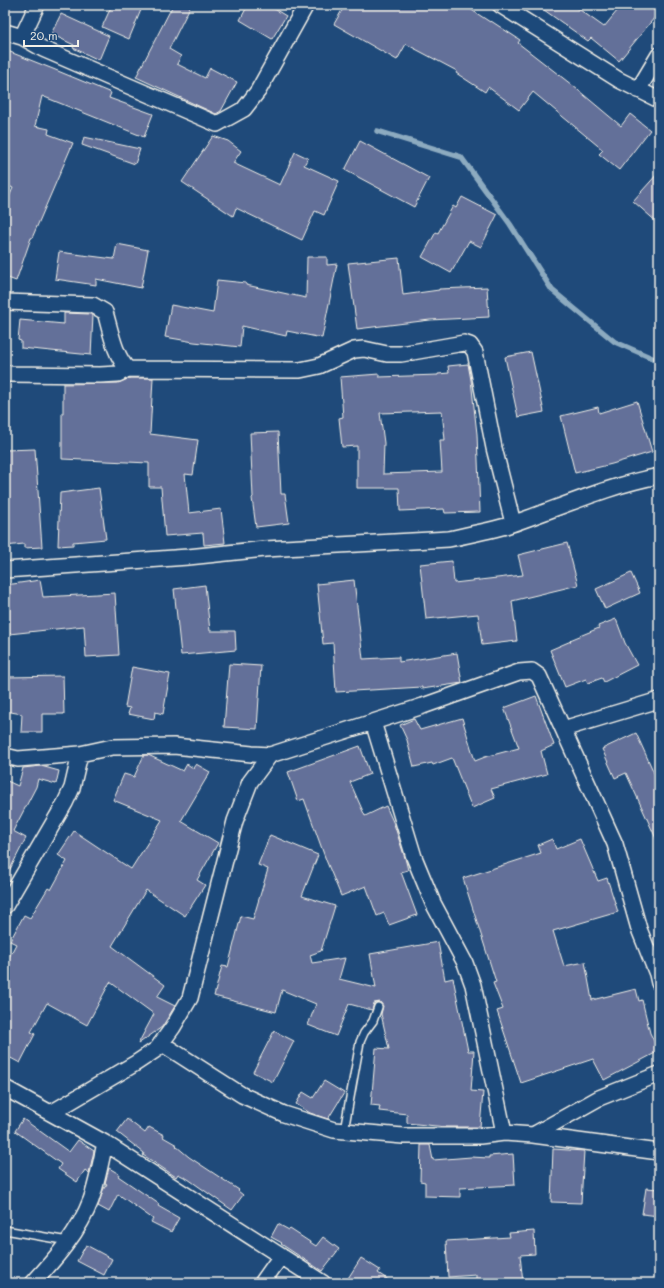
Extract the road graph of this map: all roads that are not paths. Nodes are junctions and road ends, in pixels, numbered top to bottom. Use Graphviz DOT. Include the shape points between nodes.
graph roads {
  1 [pos="37,5"];
  2 [pos="306,5"];
  3 [pos="500,5"];
  4 [pos="5,32"];
  5 [pos="22,36"];
  6 [pos="659,55"];
  7 [pos="638,90"];
  8 [pos="659,100"];
  9 [pos="5,302"];
  10 [pos="128,369"];
  11 [pos="5,372"];
  12 [pos="659,476"];
  13 [pos="513,523"];
  14 [pos="5,570"];
  15 [pos="659,700"];
  16 [pos="373,722"];
  17 [pos="563,729"];
  18 [pos="80,754"];
  19 [pos="270,755"];
  20 [pos="5,756"];
  21 [pos="6,902"];
  22 [pos="659,983"];
  23 [pos="378,1007"];
  24 [pos="161,1043"];
  25 [pos="659,1074"];
  26 [pos="5,1088"];
  27 [pos="51,1113"];
  28 [pos="344,1131"];
  29 [pos="504,1133"];
  30 [pos="533,1135"];
  31 [pos="105,1143"];
  32 [pos="659,1152"];
  33 [pos="5,1230"];
  34 [pos="68,1241"];
  35 [pos="280,1256"];
  36 [pos="33,1283"];
  37 [pos="262,1283"];
  38 [pos="323,1283"];
  1 -- 5 [label="street"];
  2 -- 5 [label="street" via="258,91 244,110 217,124 43,49"];
  3 -- 7 [label="street"];
  4 -- 5 [label="street"];
  6 -- 7 [label="street"];
  7 -- 8 [label="street"];
  9 -- 10 [label="street" via="93,305 106,312 118,355"];
  10 -- 11 [label="street" via="118,374 100,375"];
  10 -- 13 [label="street" via="300,370 319,366 364,348 387,354 401,354 464,343 470,345 475,352 494,448"];
  12 -- 13 [label="street" via="636,480"];
  13 -- 14 [label="street" via="449,539 265,549"];
  15 -- 17 [label="street"];
  16 -- 17 [label="street" via="519,672 532,671 539,676"];
  16 -- 19 [label="street"];
  16 -- 29 [label="street" via="414,857 433,903 465,963 473,986"];
  17 -- 22 [label="street" via="615,844 639,929"];
  18 -- 19 [label="street" via="112,747 174,746"];
  18 -- 20 [label="street" via="18,759"];
  18 -- 21 [label="street" via="72,788 65,803"];
  19 -- 24 [label="street" via="250,782 235,821 190,998"];
  23 -- 28 [label="lane" via="360,1042"];
  24 -- 27 [label="street" via="157,1049 136,1063"];
  24 -- 28 [label="street" via="242,1095 284,1114"];
  25 -- 30 [label="street" via="598,1098"];
  26 -- 27 [label="street"];
  27 -- 31 [label="street"];
  28 -- 29 [label="street" via="403,1136 480,1136"];
  29 -- 30 [label="street"];
  30 -- 32 [label="street"];
  31 -- 34 [label="street" via="91,1200"];
  31 -- 35 [label="street"];
  33 -- 34 [label="lane"];
  34 -- 36 [label="street"];
  35 -- 37 [label="street"];
  35 -- 38 [label="street"];
}
